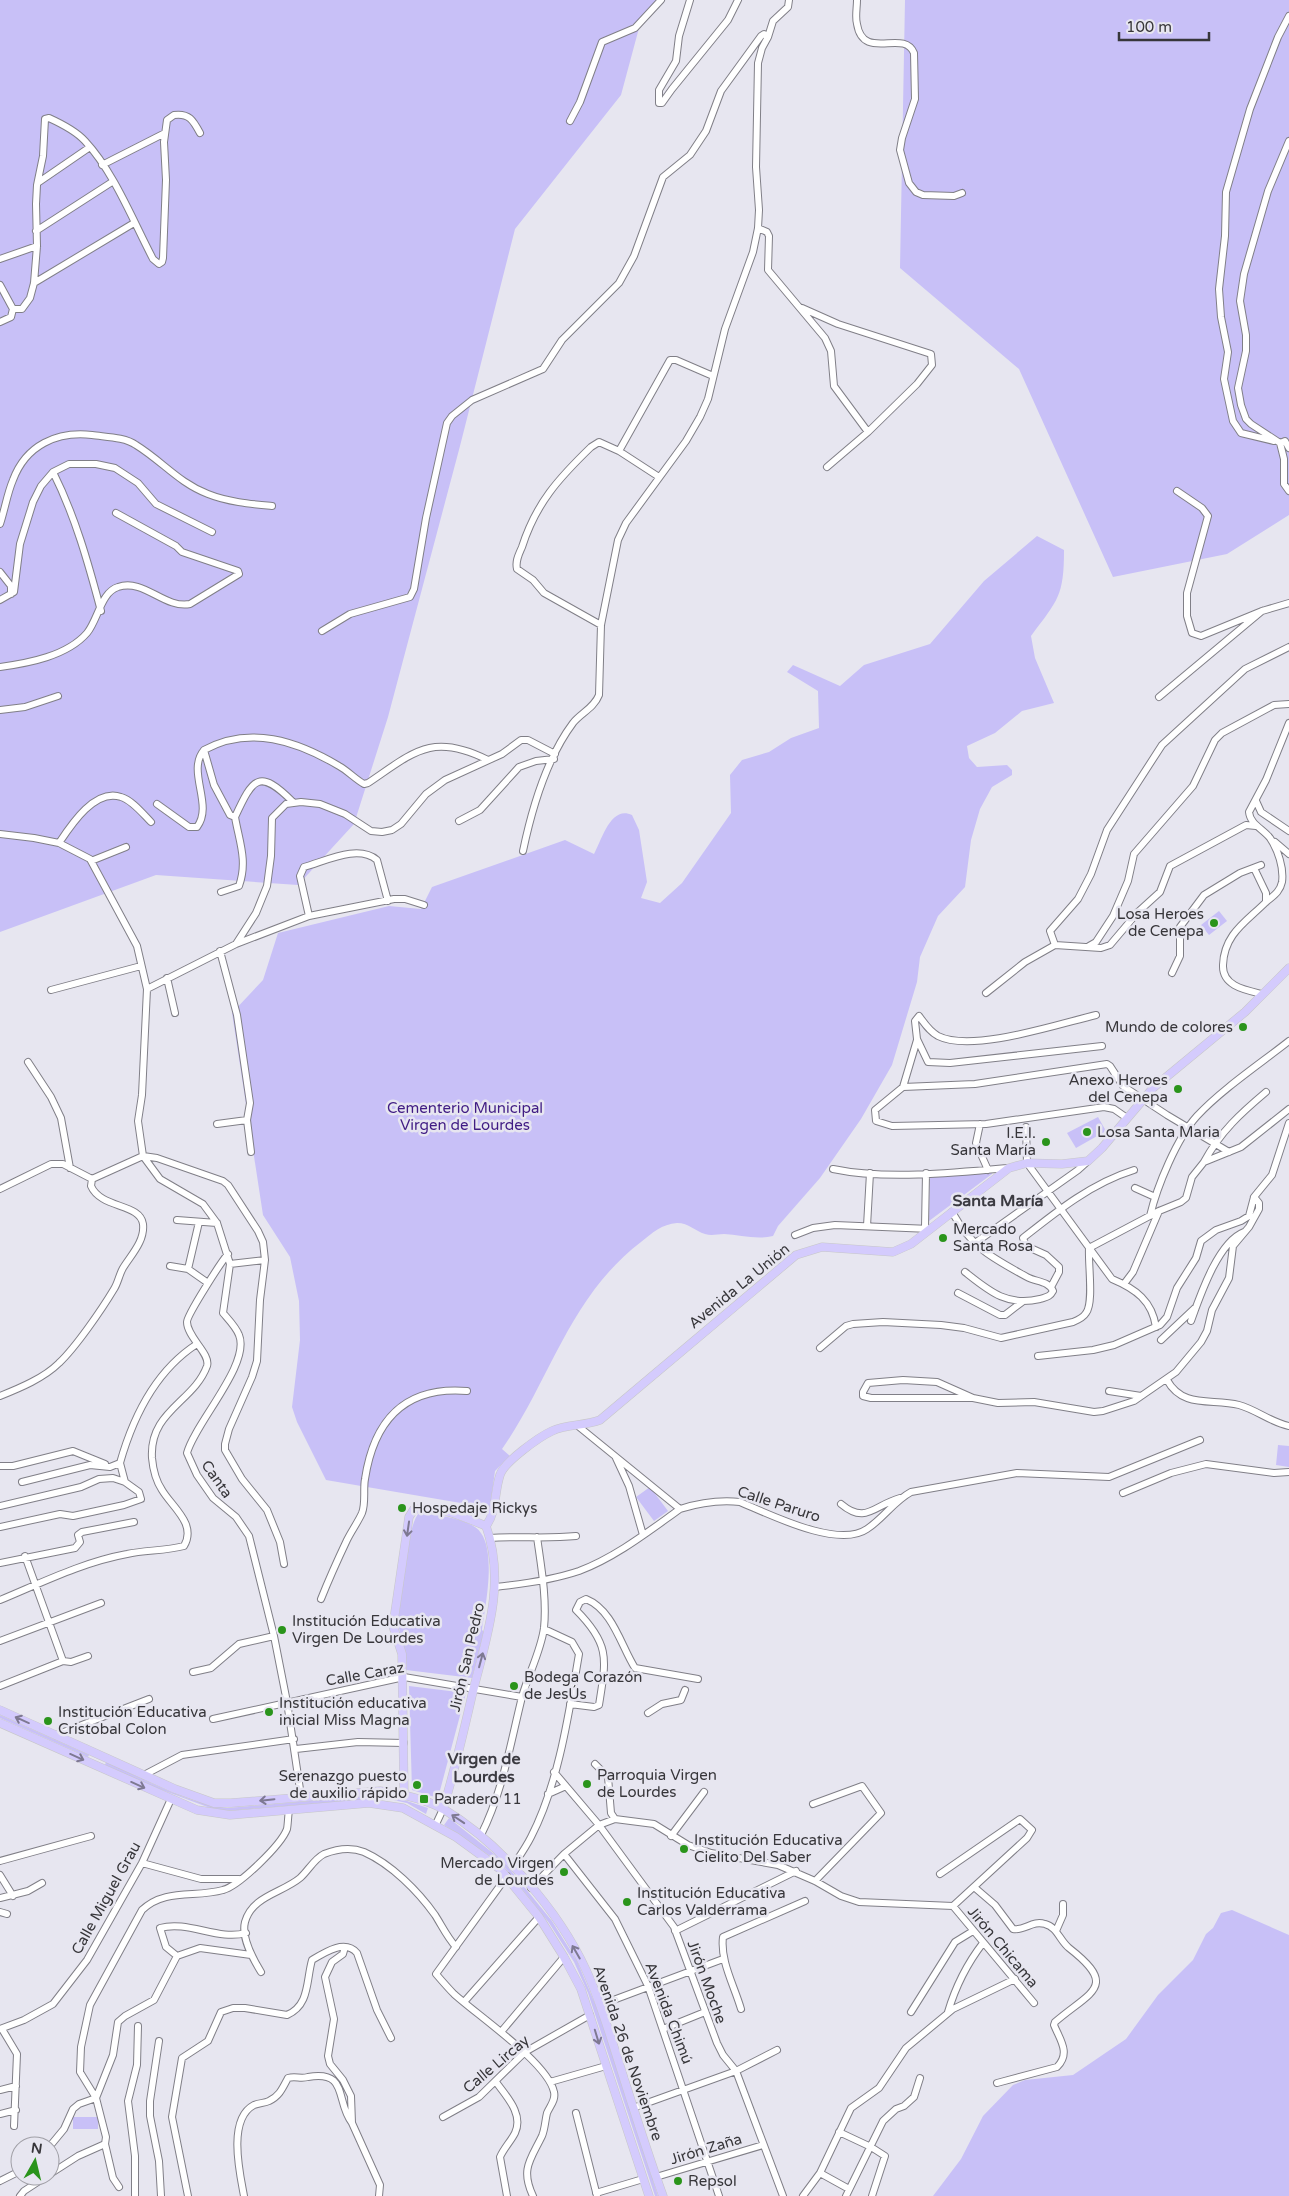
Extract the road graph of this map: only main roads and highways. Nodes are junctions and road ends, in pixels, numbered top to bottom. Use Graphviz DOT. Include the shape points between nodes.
graph roads {
  1 [pos="1289,968"];
  2 [pos="486,1526"];
  3 [pos="0,1710"];
  4 [pos="0,1723"];
  5 [pos="99,1754"];
  6 [pos="94,1765"];
  7 [pos="404,1794"];
  8 [pos="443,1809"];
  9 [pos="649,2196"];
  10 [pos="663,2196"];
  1 -- 2 [label="main road, Avenida La Unión" via="1245,1012 1142,1099 1088,1161 1062,1164 1027,1162 1009,1168 927,1228 911,1244 893,1252 822,1247 796,1254 600,1420 552,1431 510,1462 500,1473 494,1512"];
  2 -- 7 [label="main road, one-way" via="444,1510 428,1508 414,1509 409,1517 393,1626 400,1643 404,1677"];
  8 -- 2 [label="main road, Jirón San Pedro, one-way" via="491,1624 496,1587 493,1551"];
  5 -- 3 [label="main road, Avenida 26 de Noviembre, one-way"];
  4 -- 6 [label="main road, Avenida 26 de Noviembre, one-way"];
  5 -- 6 [label="main road"];
  7 -- 5 [label="main road, Avenida 26 de Noviembre, one-way" via="360,1792 214,1803"];
  6 -- 9 [label="main road, Avenida 26 de Noviembre, one-way" via="197,1810 230,1815 378,1803 403,1808 436,1824 487,1857 507,1876 539,1917 581,1989"];
  7 -- 8 [label="main road, Avenida 26 de Noviembre"];
  10 -- 8 [label="main road, Avenida 26 de Noviembre, one-way" via="600,2005 570,1941 513,1866"];
}
